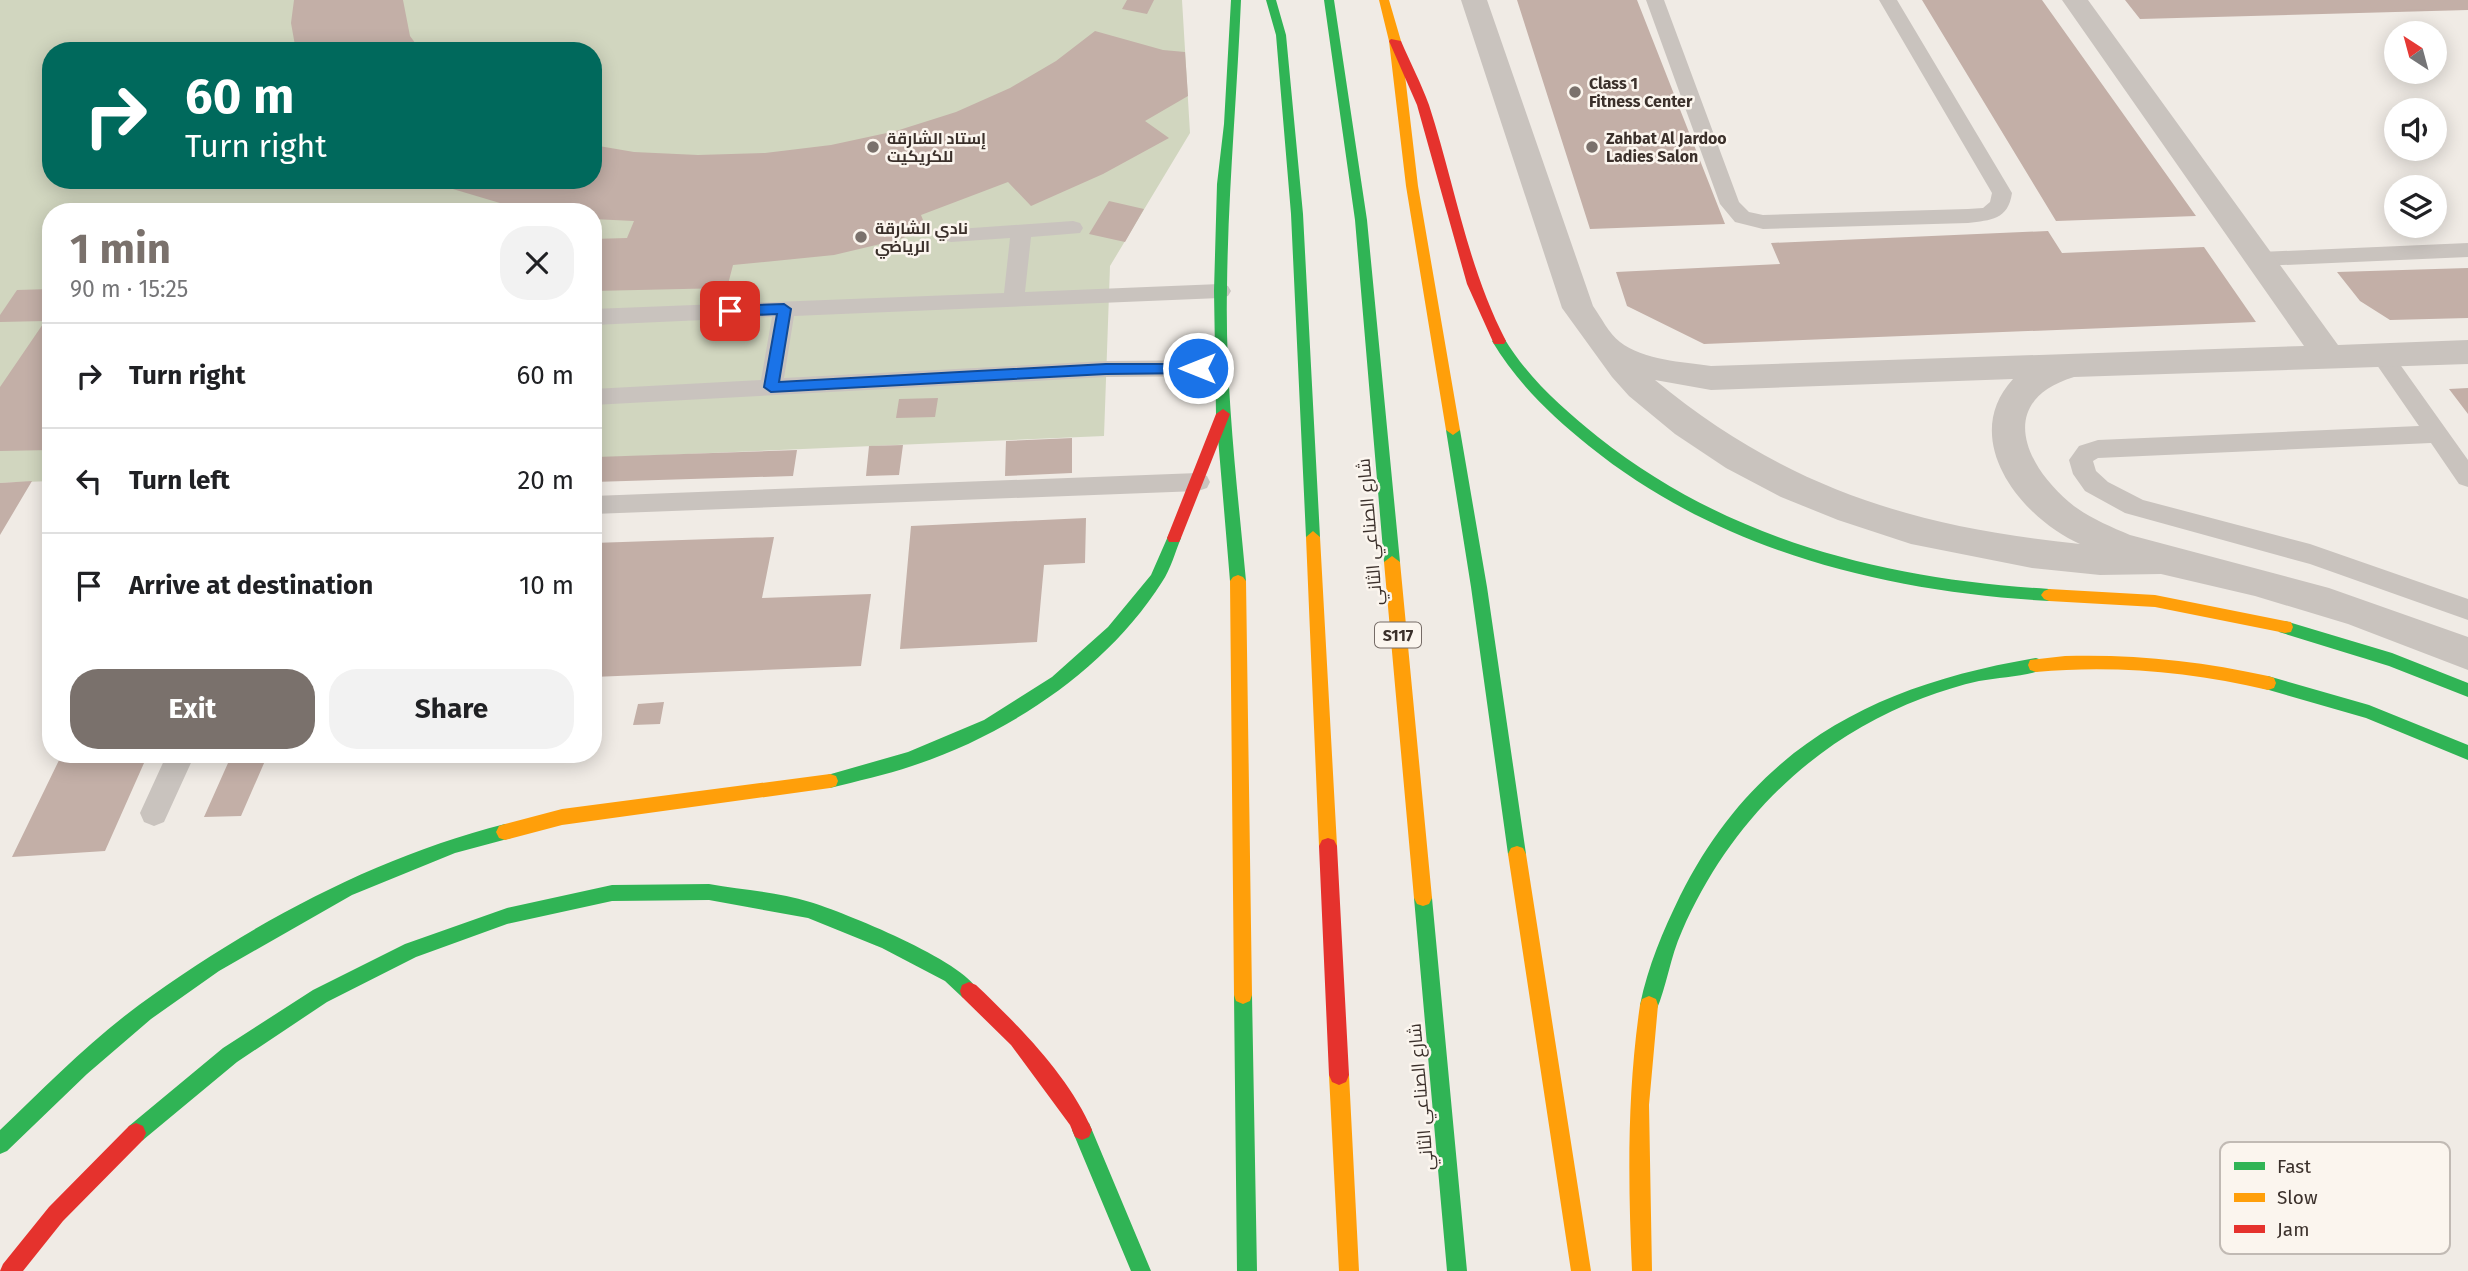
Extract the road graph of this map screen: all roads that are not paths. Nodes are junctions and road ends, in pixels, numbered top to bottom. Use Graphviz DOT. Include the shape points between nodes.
graph roads {
  1 [pos="1236,0"];
  2 [pos="1271,0"];
  3 [pos="1329,0"];
  4 [pos="1384,0"];
  5 [pos="1474,0"];
  6 [pos="1655,0"];
  7 [pos="1888,0"];
  8 [pos="2075,0"];
  9 [pos="1395,41"];
  10 [pos="1073,228"];
  11 [pos="1021,231"];
  12 [pos="951,235"];
  13 [pos="2468,250"];
  14 [pos="2260,259"];
  15 [pos="1220,291"];
  16 [pos="1014,298"];
  17 [pos="784,309"];
  18 [pos="602,317"];
  19 [pos="1604,346"];
  20 [pos="2468,352"];
  21 [pos="2381,355"];
  22 [pos="2329,357"];
  23 [pos="2089,365"];
  24 [pos="1221,368"];
  25 [pos="771,387"];
  26 [pos="602,396"];
  27 [pos="1223,414"];
  28 [pos="2437,434"];
  29 [pos="2468,478"];
  30 [pos="1198,482"];
  31 [pos="602,505"];
  32 [pos="2161,559"];
  33 [pos="2468,610"];
  34 [pos="2468,654"];
  35 [pos="2468,690"];
  36 [pos="2468,753"];
  37 [pos="177,763"];
  38 [pos="154,813"];
  39 [pos="0,1144"];
  40 [pos="10,1271"];
  41 [pos="1140,1271"];
  42 [pos="1247,1271"];
  43 [pos="1349,1271"];
  44 [pos="1457,1271"];
  45 [pos="1581,1271"];
  46 [pos="1642,1271"];
  1 -- 15 [label="main road"];
  2 -- 43 [label="main road" via="1281,35 1297,214"];
  3 -- 44 [label="main road, شارع الصناعي الثاني / S117" via="1361,220"];
  4 -- 9 [label="main road"];
  5 -- 19 [label="street" via="1578,308"];
  6 -- 7 [label="lane" via="1730,204 1742,217 1763,222 1988,214 2000,205 2002,192"];
  8 -- 14 [label="street"];
  9 -- 35 [label="main road" via="1422,103 1464,268 1480,309 1504,350 1538,391 1630,470 1688,505 1823,560 1971,592 2152,601 2248,617 2347,644"];
  9 -- 45 [label="main road" via="1412,186 1479,587"];
  10 -- 11 [label="lane"];
  11 -- 12 [label="lane"];
  11 -- 16 [label="lane"];
  13 -- 14 [label="lane"];
  14 -- 22 [label="street"];
  15 -- 16 [label="lane"];
  15 -- 24 [label="main road"];
  16 -- 17 [label="lane"];
  17 -- 18 [label="lane"];
  17 -- 25 [label="lane"];
  19 -- 23 [label="street" via="1633,363 1711,378"];
  19 -- 32 [label="street" via="1689,427 1810,495 1880,520 2024,554 2094,561"];
  20 -- 21 [label="street"];
  21 -- 22 [label="street"];
  21 -- 28 [label="lane"];
  22 -- 23 [label="street"];
  23 -- 32 [label="street" via="2056,370 2031,382 2014,400 2006,423 2009,449 2023,477 2048,505 2080,528"];
  24 -- 25 [label="lane" via="1106,369"];
  24 -- 27 [label="main road"];
  25 -- 26 [label="lane"];
  27 -- 30 [label="main road"];
  27 -- 42 [label="main road" via="1238,561"];
  28 -- 29 [label="lane"];
  28 -- 33 [label="lane" via="2098,449 2087,452 2081,470 2088,481 2132,506 2258,538"];
  30 -- 31 [label="lane"];
  30 -- 39 [label="main road" via="1157,578 1114,632 1058,682 990,725 911,759 826,782 562,817 454,845 346,889 213,965 144,1013"];
  32 -- 34 [label="street" via="2340,606"];
  36 -- 46 [label="main road" via="2349,705 2251,678 2164,663 2071,661 1985,672 1904,695 1833,732 1777,774 1729,825 1690,888 1660,961 1643,1043 1637,1163"];
  37 -- 38 [label="lane"];
  40 -- 41 [label="main road" via="55,1214 141,1128 230,1055 320,996 411,950 508,916 612,893 709,892 809,911 888,942 952,975 1018,1038 1077,1118"];
}
